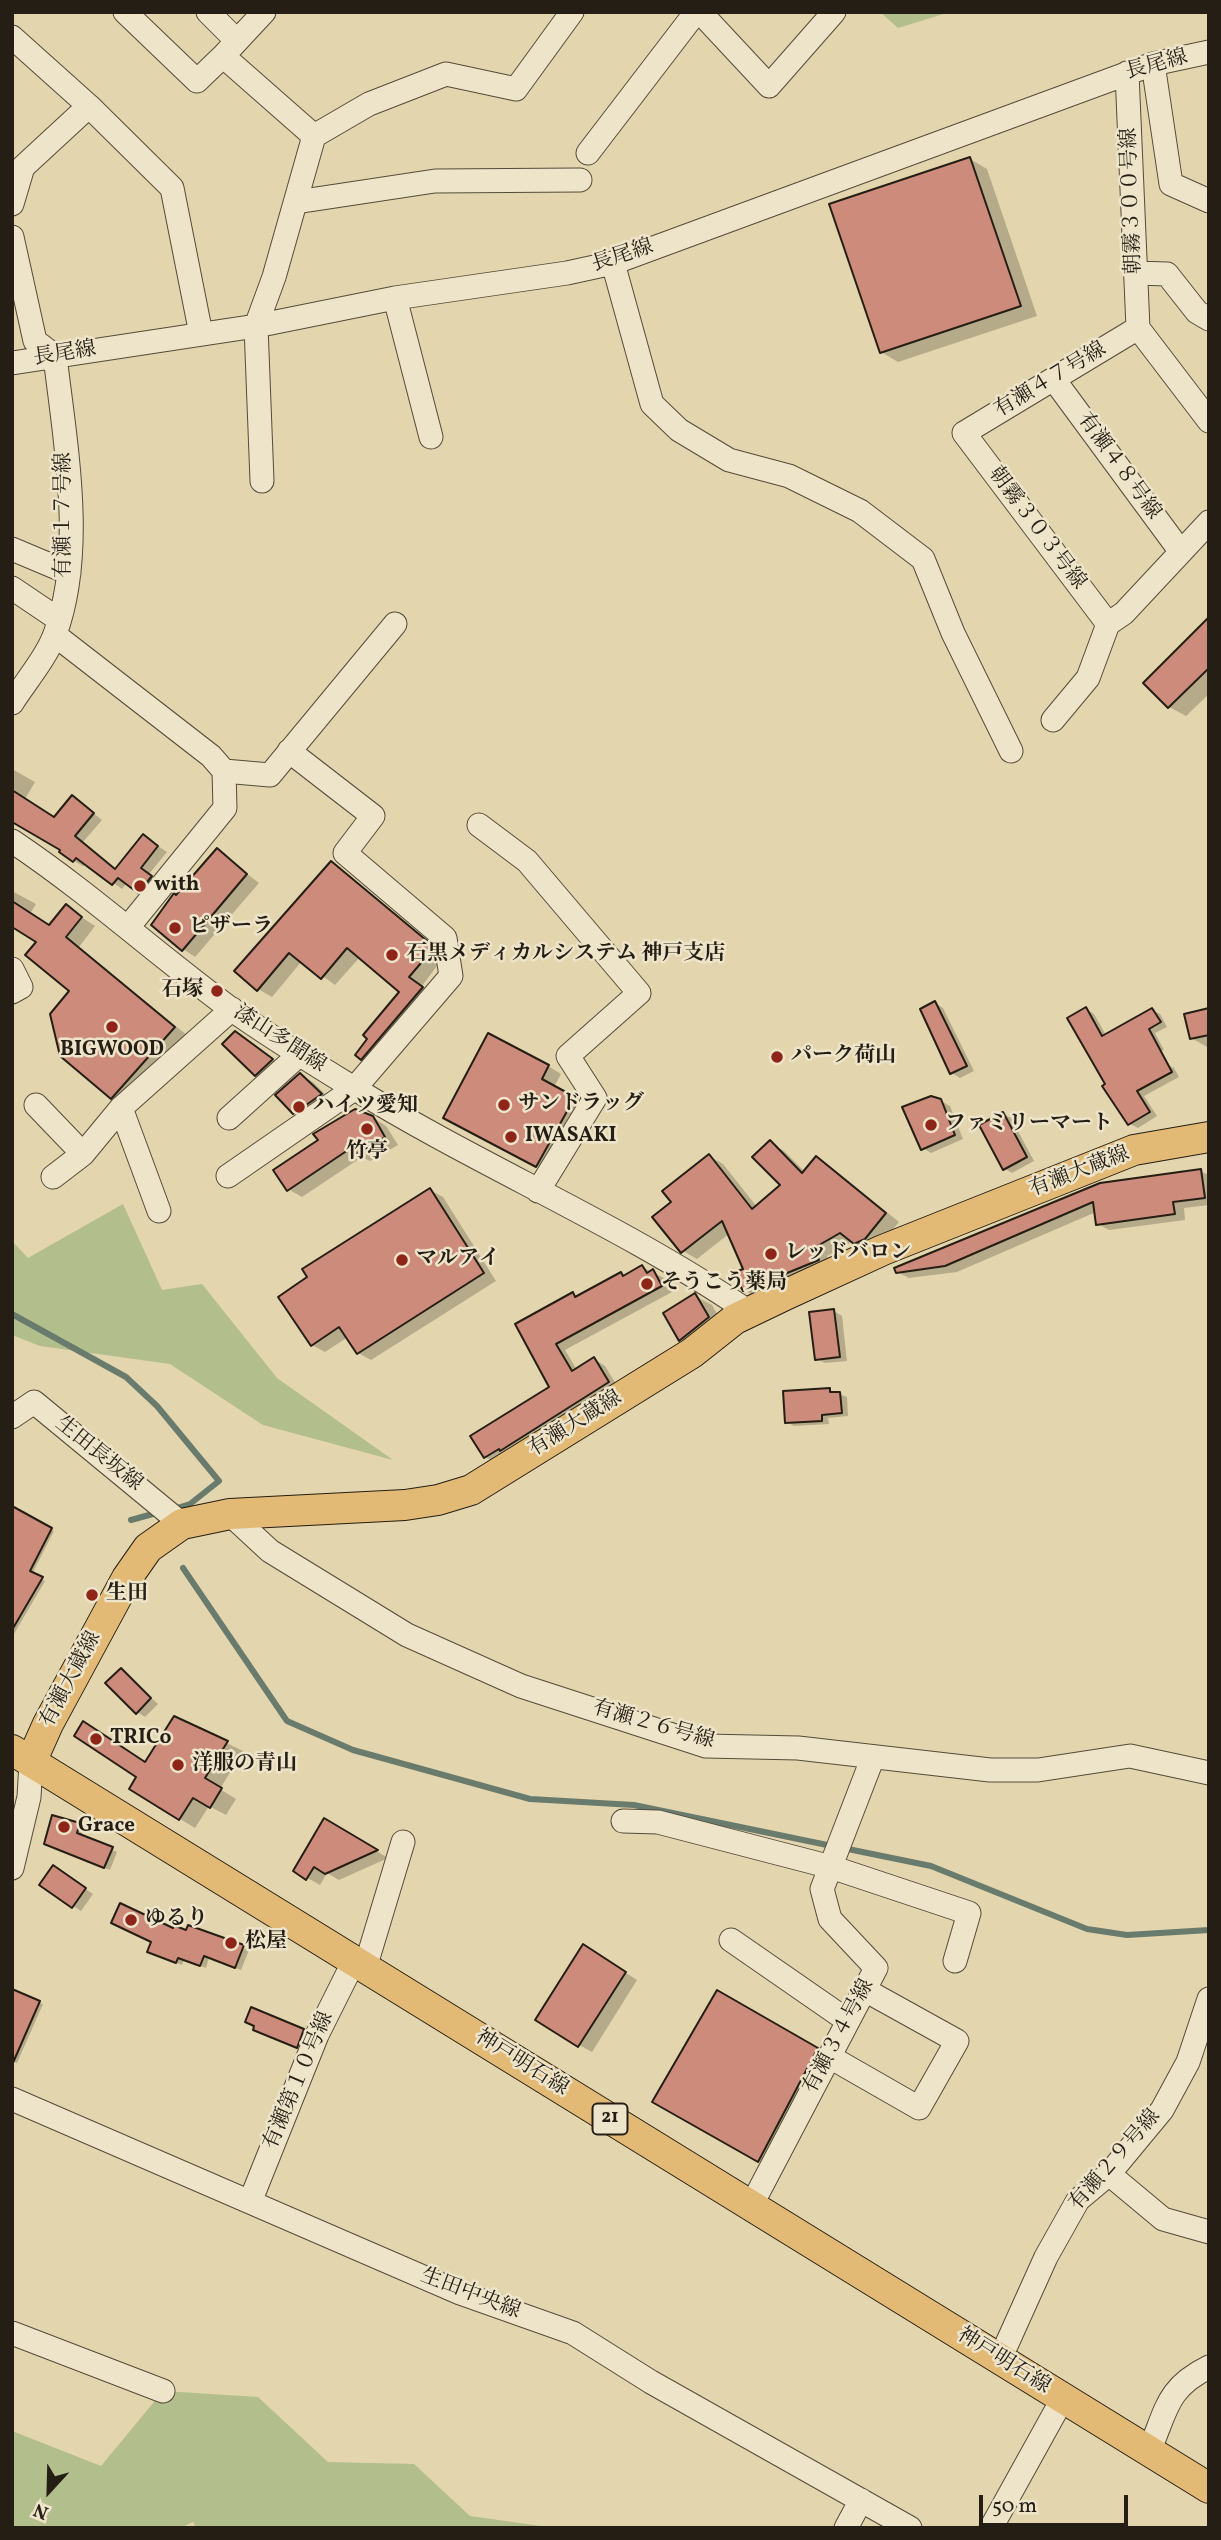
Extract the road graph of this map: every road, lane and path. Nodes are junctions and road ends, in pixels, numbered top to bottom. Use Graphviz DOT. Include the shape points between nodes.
graph roads {
  1 [pos="125,12"];
  2 [pos="208,12"];
  3 [pos="264,12"];
  4 [pos="572,12"];
  5 [pos="698,12"];
  6 [pos="834,12"];
  7 [pos="12,37"];
  8 [pos="229,48"];
  9 [pos="1209,52"];
  10 [pos="1153,64"];
  11 [pos="1127,73"];
  12 [pos="89,106"];
  13 [pos="314,136"];
  14 [pos="588,153"];
  15 [pos="18,162"];
  16 [pos="580,180"];
  17 [pos="1209,201"];
  18 [pos="296,202"];
  19 [pos="12,204"];
  20 [pos="12,237"];
  21 [pos="613,263"];
  22 [pos="1136,273"];
  23 [pos="395,298"];
  24 [pos="1209,319"];
  25 [pos="256,326"];
  26 [pos="1138,328"];
  27 [pos="201,334"];
  28 [pos="55,356"];
  29 [pos="12,363"];
  30 [pos="1055,381"];
  31 [pos="1209,421"];
  32 [pos="964,433"];
  33 [pos="430,437"];
  34 [pos="262,481"];
  35 [pos="1209,522"];
  36 [pos="12,549"];
  37 [pos="1181,552"];
  38 [pos="69,573"];
  39 [pos="12,588"];
  40 [pos="395,624"];
  41 [pos="1108,624"];
  42 [pos="57,627"];
  43 [pos="12,702"];
  44 [pos="1053,720"];
  45 [pos="289,751"];
  46 [pos="1011,751"];
  47 [pos="224,771"];
  48 [pos="479,825"];
  49 [pos="12,841"];
  50 [pos="129,926"];
  51 [pos="12,969"];
  52 [pos="12,992"];
  53 [pos="232,1009"];
  54 [pos="300,1054"];
  55 [pos="354,1089"];
  56 [pos="36,1105"];
  57 [pos="121,1108"];
  58 [pos="229,1118"];
  59 [pos="1209,1137"];
  60 [pos="83,1154"];
  61 [pos="228,1176"];
  62 [pos="53,1177"];
  63 [pos="538,1191"];
  64 [pos="159,1211"];
  65 [pos="749,1312"];
  66 [pos="12,1417"];
  67 [pos="230,1514"];
  68 [pos="182,1524"];
  69 [pos="22,1756"];
  70 [pos="873,1757"];
  71 [pos="1209,1773"];
  72 [pos="623,1821"];
  73 [pos="403,1842"];
  74 [pos="832,1863"];
  75 [pos="12,1868"];
  76 [pos="732,1940"];
  77 [pos="955,1961"];
  78 [pos="359,1965"];
  79 [pos="865,1990"];
  80 [pos="1209,1998"];
  81 [pos="848,2021"];
  82 [pos="830,2057"];
  83 [pos="1198,2066"];
  84 [pos="12,2099"];
  85 [pos="1109,2174"];
  86 [pos="250,2202"];
  87 [pos="751,2206"];
  88 [pos="1209,2232"];
  89 [pos="12,2333"];
  90 [pos="1000,2359"];
  91 [pos="1209,2367"];
  92 [pos="163,2391"];
  93 [pos="1063,2398"];
  94 [pos="1149,2451"];
  95 [pos="1209,2488"];
  96 [pos="861,2500"];
  97 [pos="846,2528"];
  98 [pos="909,2528"];
  99 [pos="991,2528"];
  1 -- 8 [label="street" via="197,81"];
  2 -- 8 [label="street"];
  3 -- 8 [label="street"];
  4 -- 13 [label="street" via="516,89 446,74 369,104"];
  5 -- 6 [label="street" via="769,86"];
  5 -- 14 [label="street"];
  7 -- 12 [label="street"];
  8 -- 13 [label="street"];
  9 -- 10 [label="street, 長尾線"];
  10 -- 11 [label="street, 長尾線"];
  10 -- 17 [label="street" via="1171,184"];
  11 -- 21 [label="street, 長尾線"];
  11 -- 22 [label="street, 朝霧３００号線"];
  12 -- 15 [label="street"];
  12 -- 27 [label="street" via="172,188"];
  13 -- 18 [label="street"];
  15 -- 19 [label="street"];
  16 -- 18 [label="street" via="435,181"];
  18 -- 25 [label="street"];
  20 -- 28 [label="street" via="35,341"];
  21 -- 23 [label="street, 長尾線" via="567,274"];
  21 -- 46 [label="street" via="652,404 679,430 729,460 789,476 860,511 923,559"];
  22 -- 24 [label="street" via="1167,274 1197,312"];
  22 -- 26 [label="street, 朝霧３００号線"];
  23 -- 25 [label="street, 長尾線"];
  23 -- 33 [label="street"];
  25 -- 27 [label="street, 長尾線"];
  25 -- 34 [label="street"];
  26 -- 30 [label="street, 有瀬４７号線"];
  26 -- 31 [label="street"];
  27 -- 28 [label="street, 長尾線"];
  28 -- 29 [label="street, 長尾線"];
  28 -- 38 [label="street, 有瀬１７号線" via="70,481"];
  30 -- 32 [label="street, 有瀬４７号線"];
  30 -- 37 [label="street, 有瀬４８号線"];
  32 -- 41 [label="street, 朝霧３０３号線"];
  35 -- 37 [label="street"];
  36 -- 38 [label="street"];
  37 -- 41 [label="street"];
  38 -- 42 [label="street, 有瀬１７号線"];
  39 -- 42 [label="street"];
  40 -- 45 [label="street"];
  41 -- 44 [label="street" via="1088,678"];
  42 -- 43 [label="street, 有瀬１７号線"];
  42 -- 47 [label="street"];
  45 -- 47 [label="street" via="270,775"];
  45 -- 55 [label="street" via="373,816 345,853 445,938 451,976"];
  47 -- 50 [label="street" via="225,808"];
  48 -- 63 [label="street" via="527,861 639,993 568,1056 595,1098"];
  49 -- 50 [label="street, 漆山多聞線"];
  50 -- 53 [label="street, 漆山多聞線"];
  51 -- 52 [label="street" via="21,988"];
  53 -- 54 [label="street, 漆山多聞線"];
  53 -- 57 [label="street"];
  54 -- 55 [label="street, 漆山多聞線"];
  54 -- 58 [label="street"];
  55 -- 61 [label="street"];
  55 -- 63 [label="street, 漆山多聞線"];
  56 -- 60 [label="street"];
  57 -- 60 [label="street"];
  57 -- 64 [label="street"];
  59 -- 65 [label="main road, 有瀬大蔵線" via="1134,1150 883,1250"];
  60 -- 62 [label="street"];
  63 -- 65 [label="street, 漆山多聞線"];
  65 -- 67 [label="main road, 有瀬大蔵線" via="692,1353 471,1490 405,1505"];
  66 -- 68 [label="street, 生田長坂線" via="34,1402"];
  67 -- 68 [label="main road, 有瀬大蔵線"];
  67 -- 70 [label="street, 有瀬２６号線" via="270,1551 407,1635 521,1686 706,1746 798,1748"];
  68 -- 69 [label="main road, 有瀬大蔵線" via="148,1548 127,1578 48,1724"];
  69 -- 75 [label="street" via="30,1797"];
  69 -- 78 [label="main road, 神戸明石線 / 21"];
  70 -- 71 [label="street, 有瀬２６号線" via="1038,1770 1130,1756"];
  70 -- 74 [label="street, 有瀬３４号線"];
  72 -- 74 [label="street" via="658,1822"];
  73 -- 78 [label="street, 有瀬第１０号線"];
  74 -- 77 [label="street" via="969,1913"];
  74 -- 79 [label="street, 有瀬３４号線" via="822,1889 830,1919 876,1968"];
  76 -- 81 [label="street"];
  78 -- 86 [label="street, 有瀬第１０号線" via="317,2035"];
  78 -- 87 [label="main road, 神戸明石線 / 21"];
  79 -- 81 [label="street, 有瀬３４号線"];
  79 -- 82 [label="street" via="957,2040 919,2108"];
  80 -- 83 [label="street, 有瀬２９号線"];
  81 -- 82 [label="street, 有瀬３４号線"];
  82 -- 87 [label="street, 有瀬３４号線"];
  83 -- 85 [label="street, 有瀬２９号線"];
  84 -- 86 [label="street, 生田中央線"];
  85 -- 88 [label="street" via="1163,2219"];
  85 -- 90 [label="street, 有瀬２９号線" via="1078,2200 1046,2257"];
  86 -- 96 [label="street, 生田中央線" via="460,2292 573,2333"];
  87 -- 90 [label="main road, 神戸明石線 / 21"];
  89 -- 92 [label="street"];
  90 -- 93 [label="main road, 神戸明石線 / 21"];
  91 -- 94 [label="street" via="1176,2388"];
  93 -- 94 [label="main road, 神戸明石線 / 21"];
  93 -- 99 [label="street"];
  94 -- 95 [label="main road, 神戸明石線 / 21"];
  96 -- 97 [label="street"];
  96 -- 98 [label="street, 生田中央線"];
}
